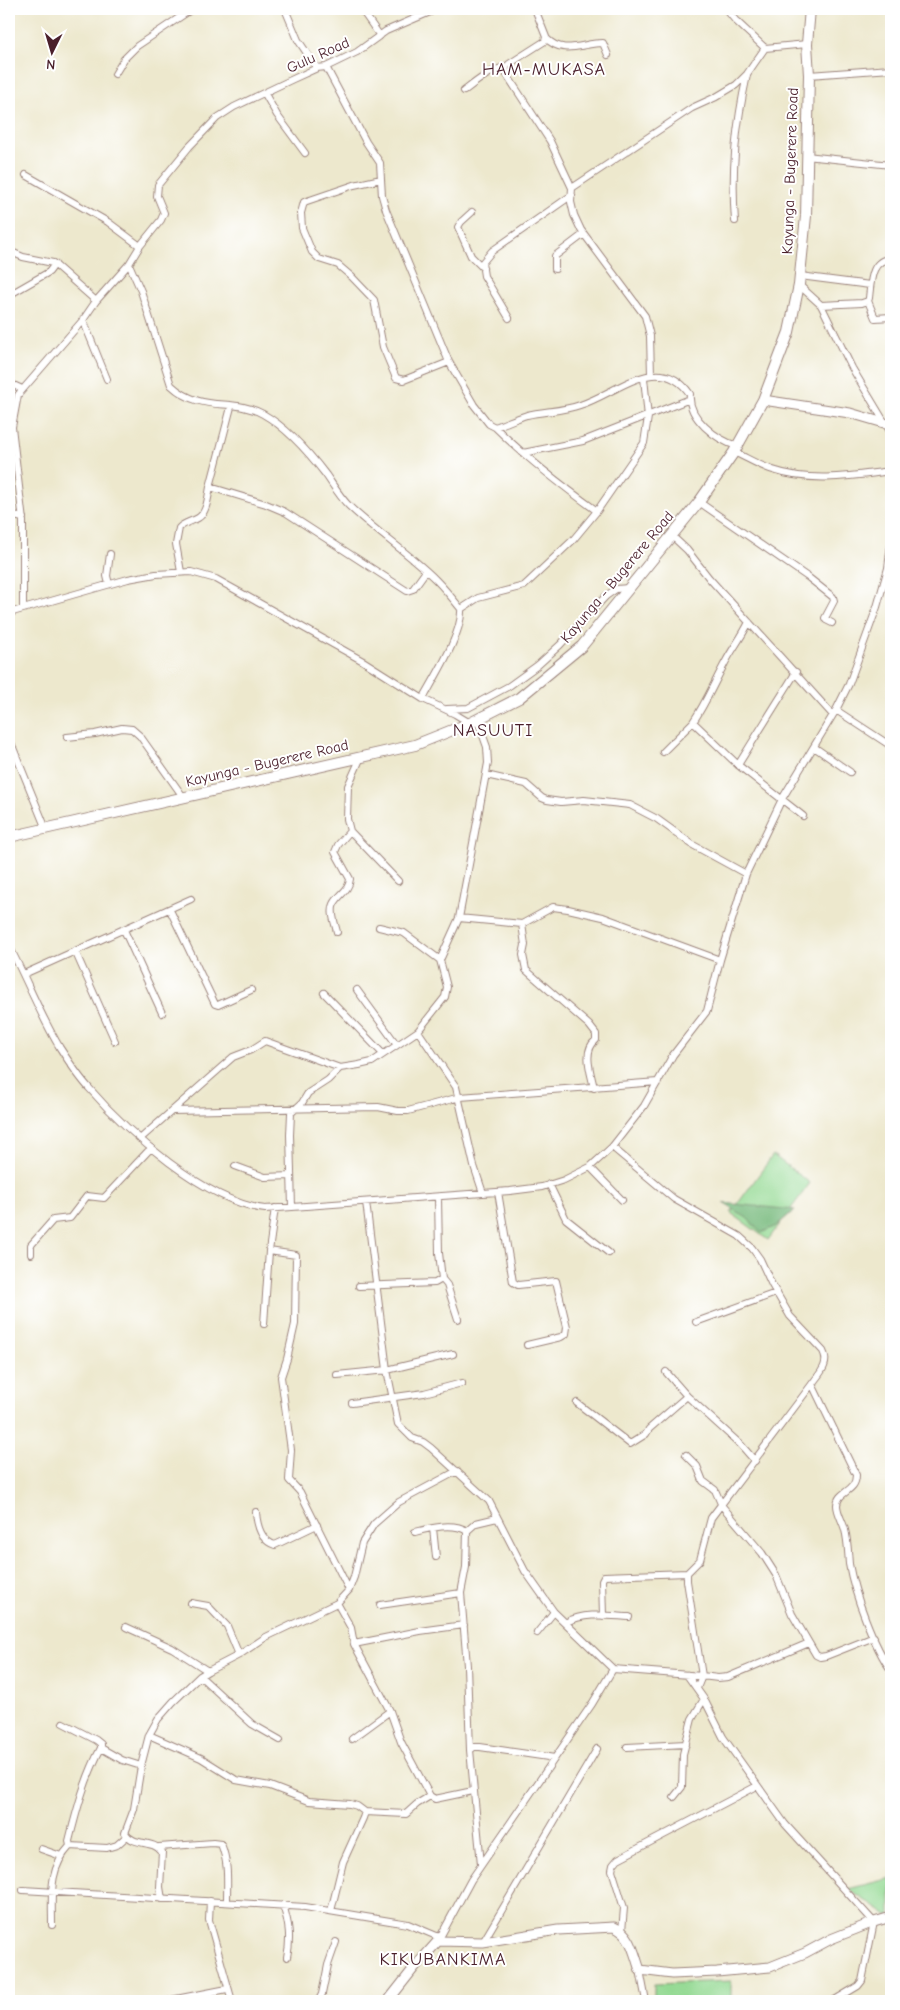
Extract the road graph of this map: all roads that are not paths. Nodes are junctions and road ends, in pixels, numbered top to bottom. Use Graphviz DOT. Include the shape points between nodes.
graph roads {
  1 [pos="192,9"];
  2 [pos="285,9"];
  3 [pos="360,9"];
  4 [pos="437,9"];
  5 [pos="534,9"];
  6 [pos="726,9"];
  7 [pos="810,9"];
  8 [pos="380,36"];
  9 [pos="546,38"];
  10 [pos="807,44"];
  11 [pos="765,48"];
  12 [pos="608,55"];
  13 [pos="326,67"];
  14 [pos="506,67"];
  15 [pos="317,68"];
  16 [pos="891,69"];
  17 [pos="115,74"];
  18 [pos="747,74"];
  19 [pos="809,75"];
  20 [pos="464,91"];
  21 [pos="265,94"];
  22 [pos="306,153"];
  23 [pos="806,156"];
  24 [pos="891,165"];
  25 [pos="26,175"];
  26 [pos="380,179"];
  27 [pos="572,192"];
  28 [pos="472,212"];
  29 [pos="734,222"];
  30 [pos="584,234"];
  31 [pos="140,246"];
  32 [pos="9,251"];
  33 [pos="891,259"];
  34 [pos="55,264"];
  35 [pos="129,264"];
  36 [pos="483,268"];
  37 [pos="555,269"];
  38 [pos="799,280"];
  39 [pos="870,284"];
  40 [pos="9,295"];
  41 [pos="96,301"];
  42 [pos="868,301"];
  43 [pos="821,305"];
  44 [pos="891,317"];
  45 [pos="509,318"];
  46 [pos="83,320"];
  47 [pos="449,362"];
  48 [pos="652,375"];
  49 [pos="107,378"];
  50 [pos="644,378"];
  51 [pos="9,383"];
  52 [pos="22,389"];
  53 [pos="690,399"];
  54 [pos="763,400"];
  55 [pos="232,407"];
  56 [pos="648,417"];
  57 [pos="888,424"];
  58 [pos="495,427"];
  59 [pos="891,433"];
  60 [pos="736,449"];
  61 [pos="523,453"];
  62 [pos="12,457"];
  63 [pos="891,471"];
  64 [pos="210,487"];
  65 [pos="699,502"];
  66 [pos="597,511"];
  67 [pos="9,515"];
  68 [pos="23,518"];
  69 [pos="672,536"];
  70 [pos="891,544"];
  71 [pos="110,554"];
  72 [pos="426,571"];
  73 [pos="181,572"];
  74 [pos="109,584"];
  75 [pos="629,588"];
  76 [pos="23,608"];
  77 [pos="461,609"];
  78 [pos="9,613"];
  79 [pos="749,622"];
  80 [pos="832,623"];
  81 [pos="796,672"];
  82 [pos="423,699"];
  83 [pos="446,709"];
  84 [pos="834,712"];
  85 [pos="474,721"];
  86 [pos="693,722"];
  87 [pos="67,737"];
  88 [pos="9,738"];
  89 [pos="891,746"];
  90 [pos="814,747"];
  91 [pos="663,752"];
  92 [pos="361,757"];
  93 [pos="738,765"];
  94 [pos="850,772"];
  95 [pos="486,775"];
  96 [pos="184,798"];
  97 [pos="782,799"];
  98 [pos="803,816"];
  99 [pos="46,828"];
  100 [pos="350,831"];
  101 [pos="9,837"];
  102 [pos="746,874"];
  103 [pos="398,881"];
  104 [pos="191,899"];
  105 [pos="170,910"];
  106 [pos="459,918"];
  107 [pos="522,924"];
  108 [pos="379,928"];
  109 [pos="124,930"];
  110 [pos="337,932"];
  111 [pos="9,946"];
  112 [pos="75,951"];
  113 [pos="440,960"];
  114 [pos="720,960"];
  115 [pos="24,974"];
  116 [pos="251,990"];
  117 [pos="357,990"];
  118 [pos="324,993"];
  119 [pos="162,1013"];
  120 [pos="418,1030"];
  121 [pos="115,1041"];
  122 [pos="397,1045"];
  123 [pos="383,1054"];
  124 [pos="340,1068"];
  125 [pos="658,1082"];
  126 [pos="594,1088"];
  127 [pos="460,1097"];
  128 [pos="296,1108"];
  129 [pos="172,1111"];
  130 [pos="140,1139"];
  131 [pos="612,1147"];
  132 [pos="151,1148"];
  133 [pos="235,1166"];
  134 [pos="590,1166"];
  135 [pos="291,1176"];
  136 [pos="549,1184"];
  137 [pos="498,1192"];
  138 [pos="483,1194"];
  139 [pos="438,1197"];
  140 [pos="622,1200"];
  141 [pos="366,1202"];
  142 [pos="292,1207"];
  143 [pos="275,1208"];
  144 [pos="269,1251"];
  145 [pos="609,1253"];
  146 [pos="31,1254"];
  147 [pos="442,1280"];
  148 [pos="359,1286"];
  149 [pos="377,1286"];
  150 [pos="776,1293"];
  151 [pos="458,1319"];
  152 [pos="696,1322"];
  153 [pos="264,1324"];
  154 [pos="527,1345"];
  155 [pos="453,1354"];
  156 [pos="387,1370"];
  157 [pos="666,1372"];
  158 [pos="336,1375"];
  159 [pos="462,1382"];
  160 [pos="812,1384"];
  161 [pos="687,1396"];
  162 [pos="392,1397"];
  163 [pos="352,1403"];
  164 [pos="577,1403"];
  165 [pos="686,1455"];
  166 [pos="755,1461"];
  167 [pos="457,1471"];
  168 [pos="722,1506"];
  169 [pos="256,1512"];
  170 [pos="497,1518"];
  171 [pos="317,1525"];
  172 [pos="433,1528"];
  173 [pos="467,1531"];
  174 [pos="414,1532"];
  175 [pos="436,1557"];
  176 [pos="687,1573"];
  177 [pos="349,1590"];
  178 [pos="461,1593"];
  179 [pos="191,1603"];
  180 [pos="337,1603"];
  181 [pos="380,1604"];
  182 [pos="554,1612"];
  183 [pos="603,1616"];
  184 [pos="629,1617"];
  185 [pos="566,1622"];
  186 [pos="464,1625"];
  187 [pos="126,1627"];
  188 [pos="537,1633"];
  189 [pos="874,1637"];
  190 [pos="809,1643"];
  191 [pos="354,1644"];
  192 [pos="239,1655"];
  193 [pos="613,1669"];
  194 [pos="891,1670"];
  195 [pos="208,1671"];
  196 [pos="687,1675"];
  197 [pos="200,1676"];
  198 [pos="702,1676"];
  199 [pos="697,1688"];
  200 [pos="704,1700"];
  201 [pos="390,1711"];
  202 [pos="62,1723"];
  203 [pos="149,1735"];
  204 [pos="352,1739"];
  205 [pos="280,1740"];
  206 [pos="686,1744"];
  207 [pos="627,1747"];
  208 [pos="101,1748"];
  209 [pos="597,1749"];
  210 [pos="470,1750"];
  211 [pos="555,1758"];
  212 [pos="141,1766"];
  213 [pos="757,1786"];
  214 [pos="473,1791"];
  215 [pos="430,1796"];
  216 [pos="674,1797"];
  217 [pos="365,1812"];
  218 [pos="127,1836"];
  219 [pos="70,1846"];
  220 [pos="159,1847"];
  221 [pos="40,1849"];
  222 [pos="61,1856"];
  223 [pos="481,1864"];
  224 [pos="23,1890"];
  225 [pos="52,1893"];
  226 [pos="162,1899"];
  227 [pos="210,1901"];
  228 [pos="227,1902"];
  229 [pos="283,1905"];
  230 [pos="331,1911"];
  231 [pos="891,1917"];
  232 [pos="874,1922"];
  233 [pos="52,1926"];
  234 [pos="622,1930"];
  235 [pos="439,1939"];
  236 [pos="336,1942"];
  237 [pos="483,1942"];
  238 [pos="286,1957"];
  239 [pos="640,1970"];
  240 [pos="227,1989"];
  241 [pos="172,2000"];
  242 [pos="232,2001"];
  243 [pos="314,2001"];
  244 [pos="388,2001"];
  245 [pos="646,2001"];
  246 [pos="833,2001"];
  1 -- 17 [label="street" via="137,46"];
  2 -- 15 [label="street" via="298,40"];
  3 -- 8 [label="street"];
  4 -- 8 [label="street, Gulu Road"];
  5 -- 9 [label="street"];
  6 -- 11 [label="street"];
  7 -- 10 [label="main road, Kayunga - Bugerere Road"];
  8 -- 13 [label="street, Gulu Road"];
  9 -- 12 [label="street" via="552,45 571,49 603,43"];
  9 -- 14 [label="street"];
  10 -- 11 [label="street"];
  10 -- 19 [label="main road, Kayunga - Bugerere Road"];
  11 -- 18 [label="street"];
  13 -- 15 [label="street, Gulu Road"];
  13 -- 26 [label="street" via="380,163"];
  14 -- 20 [label="street" via="488,74"];
  14 -- 27 [label="street" via="507,75 550,141"];
  15 -- 21 [label="street, Gulu Road"];
  16 -- 19 [label="street"];
  18 -- 27 [label="street" via="716,97 684,113"];
  18 -- 29 [label="street" via="735,136"];
  19 -- 23 [label="main road, Kayunga - Bugerere Road"];
  21 -- 22 [label="street"];
  21 -- 31 [label="street, Gulu Road" via="217,118 158,185 157,196 164,213"];
  23 -- 24 [label="street"];
  23 -- 38 [label="main road, Kayunga - Bugerere Road" via="806,216"];
  25 -- 31 [label="street" via="101,218"];
  26 -- 47 [label="street" via="386,210"];
  26 -- 47 [label="street" via="304,202 302,228 312,252 319,259 338,265 374,300 383,347 396,378 404,380"];
  27 -- 30 [label="street" via="574,215"];
  27 -- 36 [label="street" via="492,251 482,263"];
  28 -- 36 [label="street" via="458,227 471,256"];
  30 -- 37 [label="street" via="555,256"];
  30 -- 48 [label="street" via="645,316 650,336"];
  31 -- 35 [label="street"];
  32 -- 34 [label="street"];
  33 -- 39 [label="street" via="877,264"];
  34 -- 40 [label="street" via="49,272"];
  34 -- 41 [label="street"];
  35 -- 41 [label="street"];
  35 -- 55 [label="street" via="171,385 194,400"];
  36 -- 45 [label="street" via="484,276"];
  38 -- 39 [label="street"];
  38 -- 43 [label="street"];
  38 -- 54 [label="main road, Kayunga - Bugerere Road" via="789,332"];
  39 -- 42 [label="street"];
  41 -- 46 [label="street"];
  42 -- 43 [label="street"];
  42 -- 44 [label="street" via="875,318"];
  43 -- 57 [label="street" via="852,368"];
  46 -- 49 [label="street"];
  46 -- 52 [label="street"];
  47 -- 58 [label="street" via="474,405"];
  48 -- 50 [label="street"];
  48 -- 53 [label="street" via="678,381 690,394"];
  50 -- 56 [label="street"];
  50 -- 58 [label="street" via="626,382 582,405 527,415"];
  51 -- 52 [label="street"];
  52 -- 62 [label="street" via="13,416"];
  53 -- 56 [label="street"];
  53 -- 60 [label="street" via="697,418 705,427"];
  54 -- 57 [label="street" via="834,410"];
  54 -- 60 [label="main road, Kayunga - Bugerere Road"];
  55 -- 64 [label="street"];
  55 -- 72 [label="street" via="248,407 276,423 312,456 348,505"];
  56 -- 61 [label="street" via="583,441"];
  56 -- 66 [label="street" via="644,443"];
  57 -- 59 [label="street"];
  58 -- 61 [label="street"];
  60 -- 63 [label="street" via="773,470 788,474 828,478"];
  60 -- 65 [label="main road, Kayunga - Bugerere Road"];
  61 -- 66 [label="street"];
  62 -- 68 [label="street"];
  64 -- 72 [label="street" via="285,512 407,591 413,589"];
  64 -- 73 [label="street" via="203,513 179,528 176,544"];
  65 -- 69 [label="main road, Kayunga - Bugerere Road"];
  65 -- 80 [label="street" via="833,597 825,618"];
  66 -- 77 [label="street" via="573,540 524,586 478,598"];
  67 -- 68 [label="street"];
  68 -- 76 [label="street"];
  69 -- 75 [label="main road, Kayunga - Bugerere Road"];
  69 -- 79 [label="street"];
  70 -- 84 [label="street" via="877,607 849,684"];
  71 -- 74 [label="street"];
  72 -- 77 [label="street"];
  73 -- 74 [label="street"];
  73 -- 82 [label="street" via="216,579 364,661"];
  74 -- 76 [label="street"];
  75 -- 83 [label="street" via="616,589 606,596 560,645 509,686 468,708"];
  75 -- 85 [label="main road, Kayunga - Bugerere Road" via="582,646 519,698"];
  76 -- 78 [label="street"];
  77 -- 82 [label="street" via="461,622"];
  79 -- 81 [label="street"];
  79 -- 86 [label="street" via="725,662 706,704"];
  81 -- 84 [label="street"];
  81 -- 93 [label="street"];
  82 -- 83 [label="street"];
  83 -- 85 [label="street"];
  84 -- 89 [label="street"];
  84 -- 90 [label="street"];
  85 -- 92 [label="main road, Kayunga - Bugerere Road" via="415,745"];
  85 -- 95 [label="street" via="487,747"];
  86 -- 91 [label="street"];
  86 -- 93 [label="street"];
  87 -- 96 [label="street" via="132,729"];
  88 -- 99 [label="street"];
  90 -- 94 [label="street"];
  90 -- 97 [label="street"];
  92 -- 96 [label="main road, Kayunga - Bugerere Road"];
  92 -- 100 [label="street" via="348,786"];
  93 -- 97 [label="street"];
  95 -- 102 [label="street" via="526,784 546,800 630,805 657,819 693,846"];
  95 -- 106 [label="street"];
  96 -- 99 [label="main road, Kayunga - Bugerere Road"];
  97 -- 98 [label="street"];
  97 -- 102 [label="street"];
  99 -- 101 [label="main road, Kayunga - Bugerere Road"];
  100 -- 103 [label="street"];
  100 -- 110 [label="street" via="335,852 350,880 334,904"];
  102 -- 114 [label="street"];
  104 -- 105 [label="street"];
  105 -- 109 [label="street"];
  105 -- 116 [label="street" via="215,1004"];
  106 -- 107 [label="street"];
  106 -- 113 [label="street"];
  107 -- 114 [label="street" via="553,908 568,908 603,917"];
  107 -- 126 [label="street" via="526,970 589,1024 596,1034 588,1052"];
  108 -- 113 [label="street" via="404,933"];
  109 -- 112 [label="street"];
  109 -- 119 [label="street"];
  111 -- 115 [label="street"];
  112 -- 115 [label="street"];
  112 -- 121 [label="street"];
  113 -- 120 [label="street" via="447,987 445,997"];
  114 -- 125 [label="street" via="707,1011 680,1044"];
  115 -- 130 [label="street" via="45,1023 72,1066 88,1088"];
  117 -- 122 [label="street"];
  118 -- 123 [label="street"];
  120 -- 122 [label="street"];
  120 -- 127 [label="street" via="453,1081"];
  122 -- 123 [label="street"];
  123 -- 124 [label="street" via="372,1062"];
  124 -- 128 [label="street" via="308,1093"];
  124 -- 129 [label="street" via="265,1041 233,1057"];
  125 -- 126 [label="street"];
  125 -- 131 [label="street"];
  126 -- 127 [label="street"];
  127 -- 128 [label="street" via="408,1111 378,1106"];
  127 -- 138 [label="street"];
  128 -- 129 [label="street"];
  128 -- 135 [label="street" via="290,1117"];
  129 -- 130 [label="street"];
  130 -- 132 [label="street"];
  131 -- 134 [label="street"];
  131 -- 150 [label="street" via="674,1199 739,1236 760,1259"];
  132 -- 143 [label="street" via="218,1193 254,1208"];
  132 -- 146 [label="street" via="104,1198 87,1196 70,1218 53,1220 31,1245"];
  133 -- 135 [label="street" via="265,1177"];
  134 -- 136 [label="street"];
  134 -- 140 [label="street"];
  135 -- 142 [label="street"];
  136 -- 137 [label="street"];
  136 -- 145 [label="street" via="566,1219"];
  137 -- 138 [label="street"];
  137 -- 154 [label="street" via="513,1282 518,1285 556,1281 567,1327 566,1334 561,1337"];
  138 -- 139 [label="street"];
  139 -- 141 [label="street"];
  139 -- 147 [label="street"];
  141 -- 142 [label="street"];
  141 -- 149 [label="street"];
  142 -- 143 [label="street"];
  143 -- 144 [label="street"];
  144 -- 153 [label="street"];
  144 -- 171 [label="street" via="296,1255 295,1324 281,1377 291,1450 290,1480"];
  147 -- 149 [label="street"];
  147 -- 151 [label="street" via="447,1285"];
  148 -- 149 [label="street"];
  149 -- 156 [label="street"];
  150 -- 152 [label="street"];
  150 -- 160 [label="street" via="790,1316 826,1357 826,1363"];
  155 -- 156 [label="street"];
  156 -- 158 [label="street"];
  156 -- 162 [label="street"];
  157 -- 161 [label="street"];
  159 -- 162 [label="street" via="424,1393"];
  160 -- 166 [label="street"];
  160 -- 189 [label="street" via="856,1474 853,1487 840,1496 837,1503 846,1530 850,1566"];
  161 -- 164 [label="street" via="650,1434 630,1444"];
  161 -- 166 [label="street"];
  162 -- 163 [label="street"];
  162 -- 167 [label="street" via="398,1424 403,1431 427,1445"];
  165 -- 168 [label="street" via="697,1466 703,1481 715,1490"];
  166 -- 168 [label="street"];
  167 -- 170 [label="street" via="489,1501"];
  167 -- 177 [label="street" via="399,1502 374,1524 362,1543"];
  168 -- 176 [label="street" via="708,1525 700,1560"];
  168 -- 190 [label="street" via="762,1553 776,1575 792,1614"];
  169 -- 171 [label="street" via="262,1535 275,1545"];
  170 -- 173 [label="street" via="476,1523"];
  170 -- 182 [label="street" via="525,1571"];
  171 -- 177 [label="street"];
  172 -- 173 [label="street"];
  172 -- 174 [label="street"];
  172 -- 175 [label="street"];
  173 -- 178 [label="street"];
  176 -- 183 [label="street" via="604,1576"];
  176 -- 198 [label="street"];
  177 -- 180 [label="street"];
  178 -- 181 [label="street"];
  178 -- 186 [label="street"];
  179 -- 192 [label="street" via="208,1606 227,1626"];
  180 -- 191 [label="street" via="351,1628"];
  180 -- 192 [label="street" via="266,1637"];
  182 -- 185 [label="street"];
  182 -- 188 [label="street"];
  183 -- 184 [label="street"];
  183 -- 185 [label="street" via="573,1618"];
  185 -- 193 [label="street"];
  186 -- 191 [label="street"];
  186 -- 210 [label="street"];
  187 -- 195 [label="street" via="172,1648"];
  189 -- 190 [label="street" via="820,1657 816,1656"];
  189 -- 194 [label="street"];
  190 -- 198 [label="street" via="728,1677"];
  191 -- 201 [label="street"];
  192 -- 195 [label="street"];
  193 -- 196 [label="street"];
  193 -- 211 [label="street"];
  195 -- 197 [label="street"];
  196 -- 198 [label="street"];
  196 -- 199 [label="street"];
  197 -- 203 [label="street" via="158,1719"];
  197 -- 205 [label="street" via="252,1724"];
  198 -- 199 [label="street"];
  199 -- 200 [label="street"];
  200 -- 206 [label="street" via="692,1719"];
  200 -- 213 [label="street" via="723,1737"];
  201 -- 204 [label="street"];
  201 -- 215 [label="street"];
  202 -- 208 [label="street" via="96,1740"];
  203 -- 212 [label="street"];
  203 -- 217 [label="street" via="201,1758 236,1780 270,1786 309,1801 350,1804"];
  206 -- 207 [label="street"];
  206 -- 216 [label="street" via="682,1787"];
  208 -- 212 [label="street"];
  208 -- 219 [label="street" via="81,1794"];
  209 -- 237 [label="street"];
  210 -- 211 [label="street" via="480,1747"];
  210 -- 214 [label="street"];
  211 -- 223 [label="street"];
  212 -- 218 [label="street"];
  213 -- 232 [label="street" via="785,1824"];
  213 -- 234 [label="street" via="618,1859 612,1870 624,1908"];
  214 -- 215 [label="street" via="435,1799"];
  214 -- 223 [label="street"];
  215 -- 217 [label="street" via="406,1814"];
  217 -- 230 [label="street" via="343,1862"];
  218 -- 219 [label="street" via="117,1845 107,1848"];
  218 -- 220 [label="street"];
  219 -- 222 [label="street"];
  220 -- 226 [label="street" via="163,1857"];
  220 -- 228 [label="street" via="220,1844 227,1871"];
  221 -- 222 [label="street"];
  222 -- 225 [label="street" via="52,1879"];
  223 -- 235 [label="street"];
  224 -- 225 [label="street"];
  225 -- 226 [label="street"];
  225 -- 233 [label="street"];
  226 -- 227 [label="street"];
  227 -- 228 [label="street"];
  227 -- 240 [label="street" via="209,1920"];
  228 -- 229 [label="street"];
  229 -- 230 [label="street"];
  229 -- 238 [label="street" via="289,1923 290,1941"];
  230 -- 235 [label="street" via="408,1924"];
  231 -- 232 [label="street"];
  232 -- 239 [label="street" via="770,1968 672,1974"];
  232 -- 246 [label="street" via="862,1981"];
  234 -- 237 [label="street" via="583,1927"];
  234 -- 239 [label="street" via="629,1939"];
  235 -- 237 [label="street"];
  235 -- 244 [label="street"];
  236 -- 243 [label="street" via="322,1994 319,2000"];
  239 -- 245 [label="street"];
  240 -- 241 [label="street"];
  240 -- 242 [label="street"];
}
